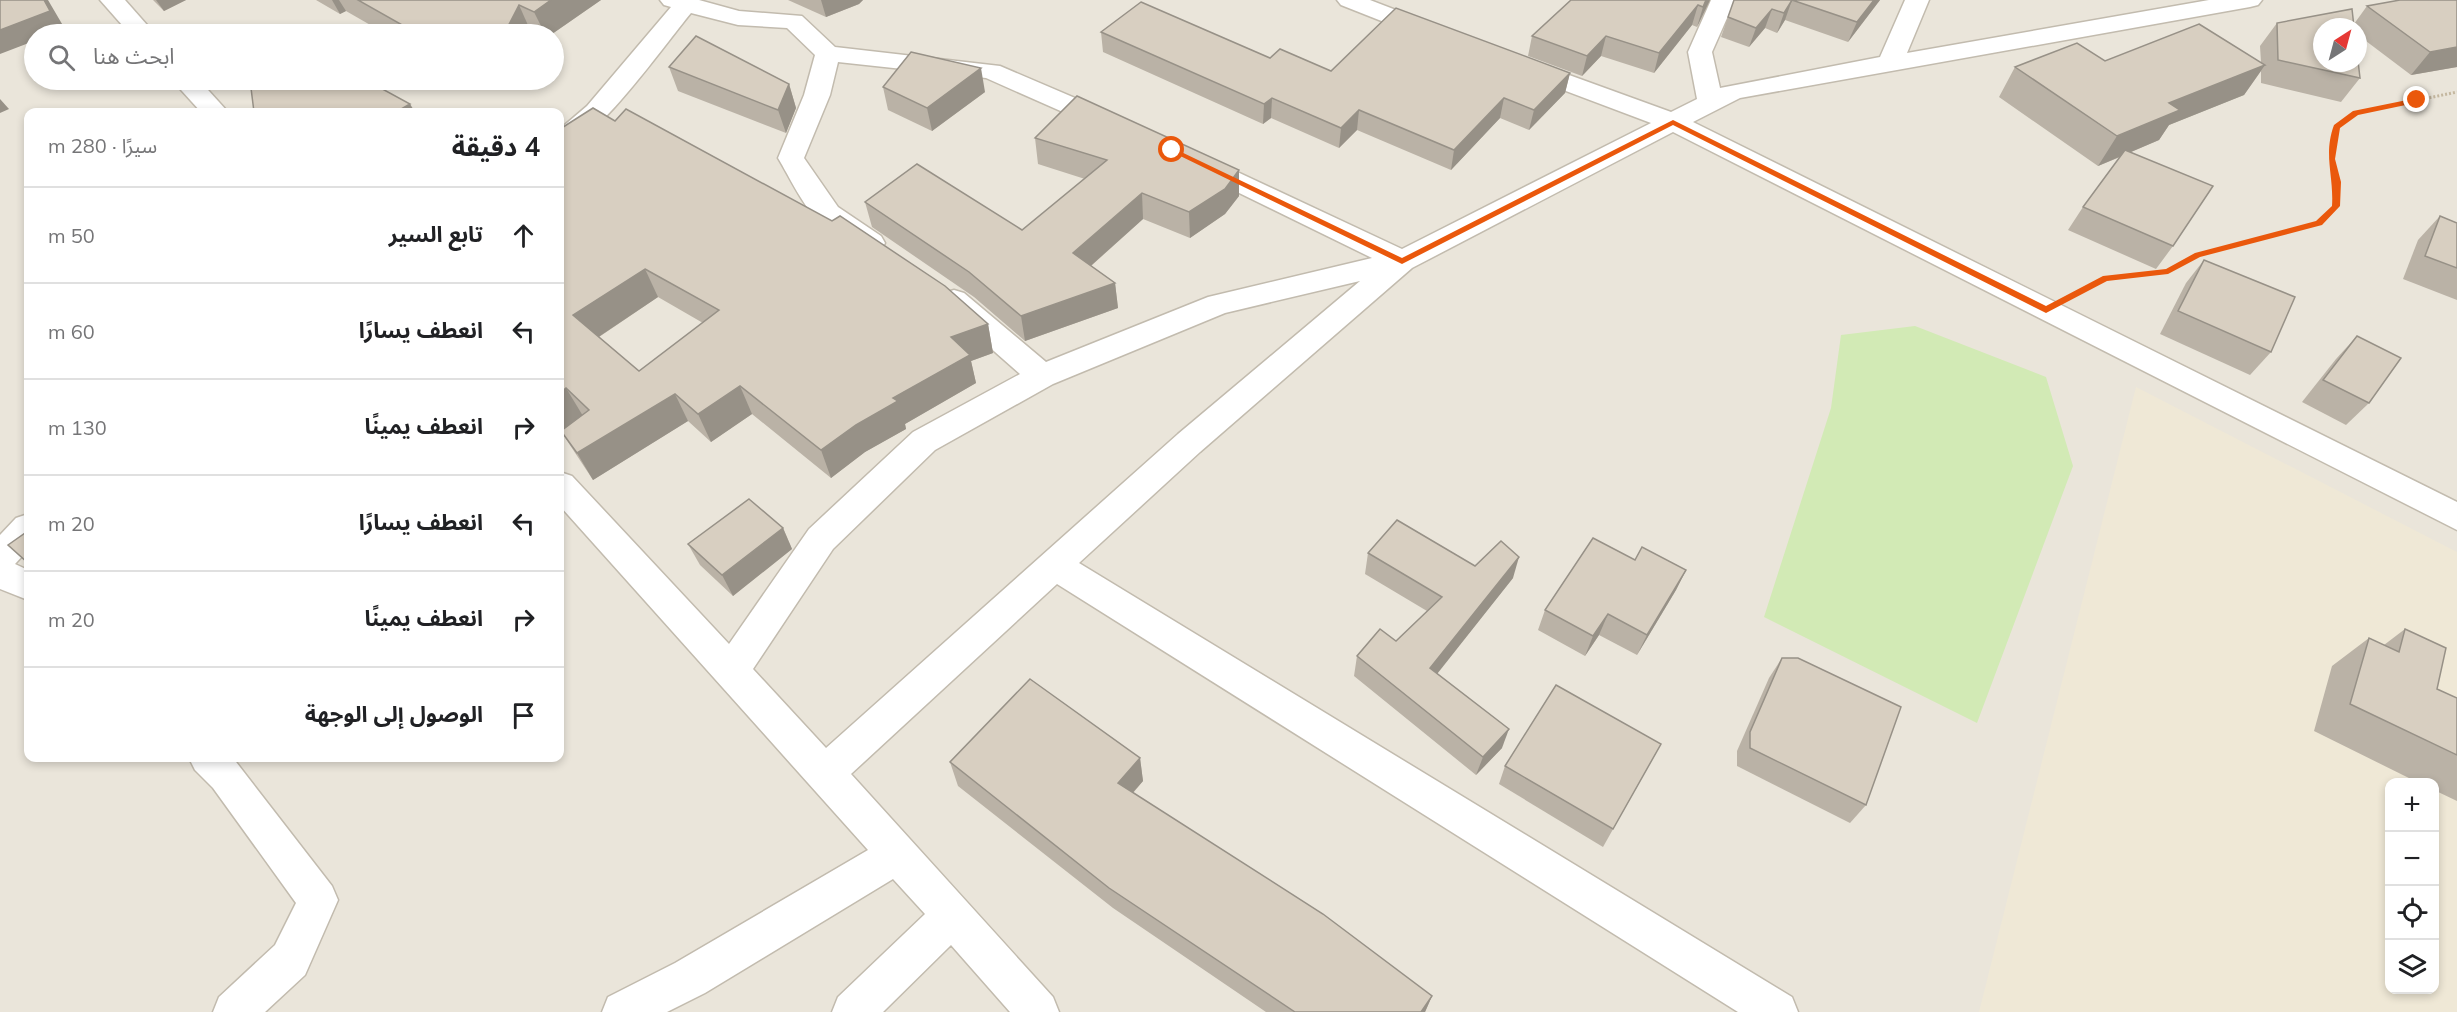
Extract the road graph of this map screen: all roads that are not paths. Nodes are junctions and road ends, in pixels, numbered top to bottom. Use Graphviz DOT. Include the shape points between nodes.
graph roads {
  1 [pos="111,0"];
  2 [pos="1349,0"];
  3 [pos="1723,0"];
  4 [pos="1917,0"];
  5 [pos="2250,0"];
  6 [pos="679,3"];
  7 [pos="768,10"];
  8 [pos="134,24"];
  9 [pos="1448,38"];
  10 [pos="828,54"];
  11 [pos="1503,60"];
  12 [pos="1890,64"];
  13 [pos="194,90"];
  14 [pos="1710,103"];
  15 [pos="211,108"];
  16 [pos="1673,122"];
  17 [pos="1130,132"];
  18 [pos="564,139"];
  19 [pos="1172,150"];
  20 [pos="895,260"];
  21 [pos="1402,261"];
  22 [pos="934,286"];
  23 [pos="1042,376"];
  24 [pos="564,489"];
  25 [pos="2457,517"];
  26 [pos="24,532"];
  27 [pos="0,558"];
  28 [pos="1054,565"];
  29 [pos="0,573"];
  30 [pos="24,584"];
  31 [pos="731,671"];
  32 [pos="212,762"];
  33 [pos="825,773"];
  34 [pos="898,854"];
  35 [pos="952,915"];
  36 [pos="234,1012"];
  37 [pos="623,1012"];
  38 [pos="853,1012"];
  39 [pos="1038,1012"];
  40 [pos="1777,1012"];
  1 -- 8 [label="street"];
  2 -- 9 [label="street"];
  3 -- 14 [label="street" via="1700,52"];
  4 -- 12 [label="street"];
  5 -- 12 [label="street"];
  6 -- 7 [label="street" via="738,18"];
  6 -- 18 [label="street" via="596,112"];
  7 -- 10 [label="street" via="794,21"];
  10 -- 17 [label="street" via="991,71"];
  10 -- 20 [label="street" via="817,95 791,158 828,214"];
  11 -- 16 [label="street"];
  12 -- 14 [label="street" via="1733,91"];
  13 -- 15 [label="street"];
  14 -- 16 [label="street"];
  16 -- 21 [label="street"];
  16 -- 25 [label="street"];
  19 -- 21 [label="street"];
  21 -- 23 [label="street" via="1218,304"];
  21 -- 28 [label="street" via="1189,443"];
  22 -- 23 [label="street" via="963,306"];
  23 -- 31 [label="street" via="924,441 821,539"];
  24 -- 31 [label="street"];
  26 -- 27 [label="street"];
  28 -- 33 [label="street"];
  28 -- 40 [label="street"];
  29 -- 30 [label="street"];
  31 -- 33 [label="street"];
  32 -- 36 [label="street" via="318,900 290,960"];
  33 -- 34 [label="street"];
  34 -- 35 [label="street"];
  34 -- 37 [label="street" via="690,978"];
  35 -- 38 [label="street"];
  35 -- 39 [label="street"];
}
